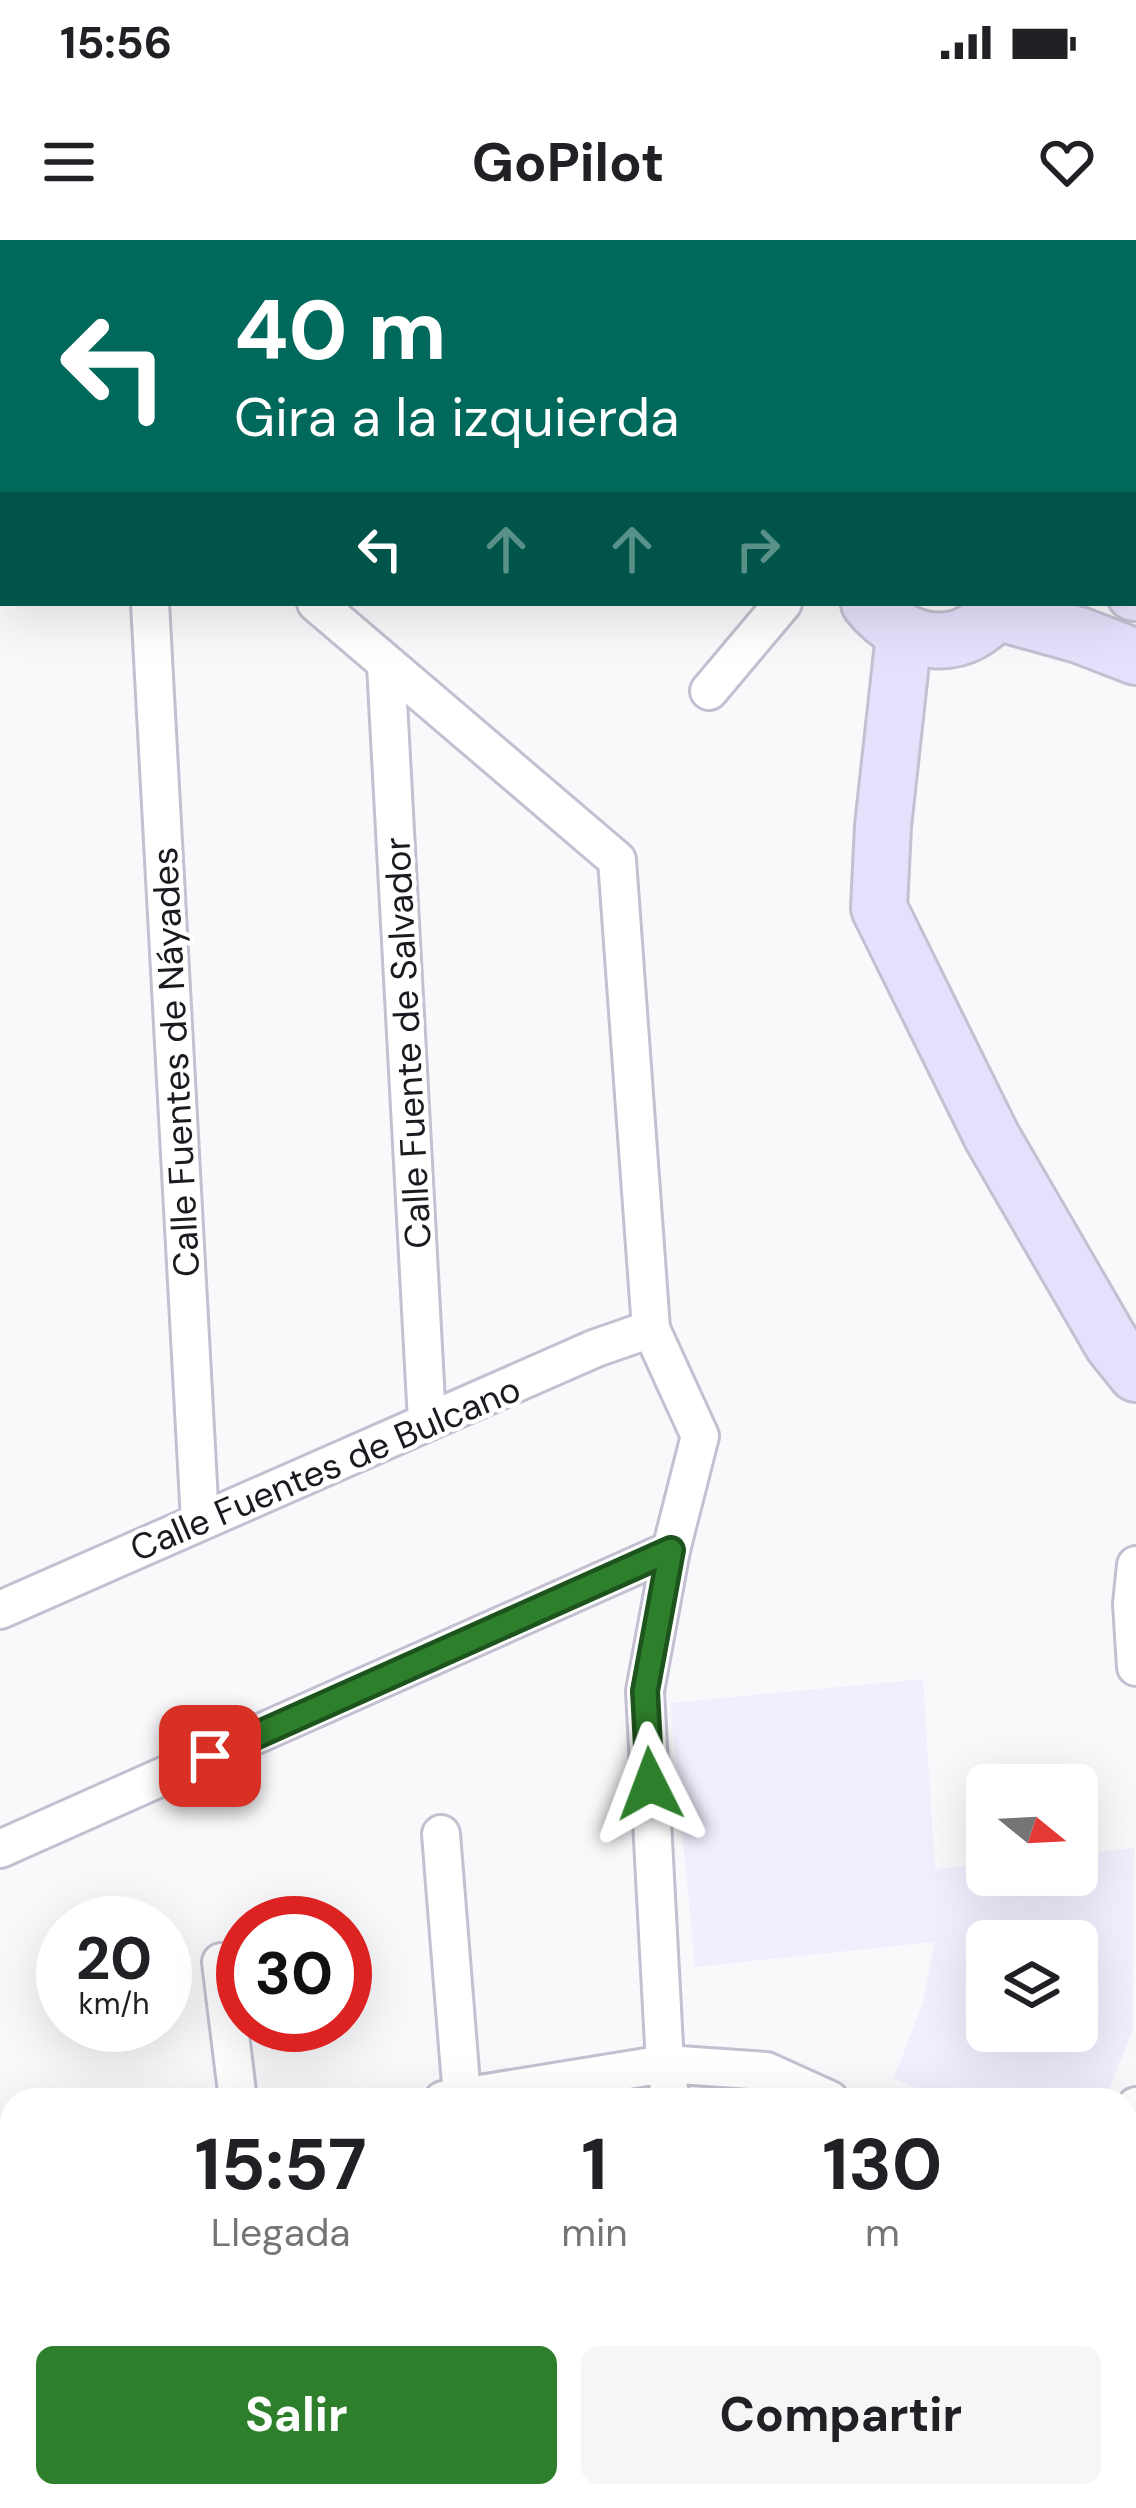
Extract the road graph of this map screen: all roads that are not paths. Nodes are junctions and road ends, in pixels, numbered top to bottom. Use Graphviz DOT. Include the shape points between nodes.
graph roads {
  1 [pos="150,606"];
  2 [pos="319,606"];
  3 [pos="781,606"];
  4 [pos="999,608"];
  5 [pos="886,619"];
  6 [pos="1136,657"];
  7 [pos="386,664"];
  8 [pos="709,692"];
  9 [pos="651,1329"];
  10 [pos="1136,1374"];
  11 [pos="427,1421"];
  12 [pos="200,1520"];
  13 [pos="671,1550"];
  14 [pos="1136,1565"];
  15 [pos="0,1610"];
  16 [pos="1136,1667"];
  17 [pos="441,1834"];
  18 [pos="0,1849"];
  19 [pos="232,2052"];
  20 [pos="668,2082"];
  21 [pos="237,2088"];
  22 [pos="452,2088"];
  23 [pos="587,2088"];
  24 [pos="804,2088"];
  1 -- 12 [label="street, Calle Fuentes de Náyades"];
  2 -- 7 [label="street"];
  3 -- 8 [label="street"];
  4 -- 5 [label="street" via="954,639 928,641"];
  4 -- 6 [label="street"];
  5 -- 10 [label="street" via="879,908 992,1137"];
  7 -- 9 [label="street" via="617,860"];
  7 -- 11 [label="street, Calle Fuente de Salvador"];
  9 -- 11 [label="street, Calle Fuentes de Bulcano"];
  9 -- 13 [label="street" via="700,1436"];
  11 -- 12 [label="street, Calle Fuentes de Bulcano"];
  12 -- 15 [label="street, Calle Fuentes de Bulcano"];
  13 -- 18 [label="street"];
  13 -- 20 [label="street" via="645,1691"];
  14 -- 16 [label="street"];
  17 -- 22 [label="street"];
  19 -- 21 [label="street"];
  20 -- 23 [label="street"];
  20 -- 24 [label="street" via="766,2071"];
}
